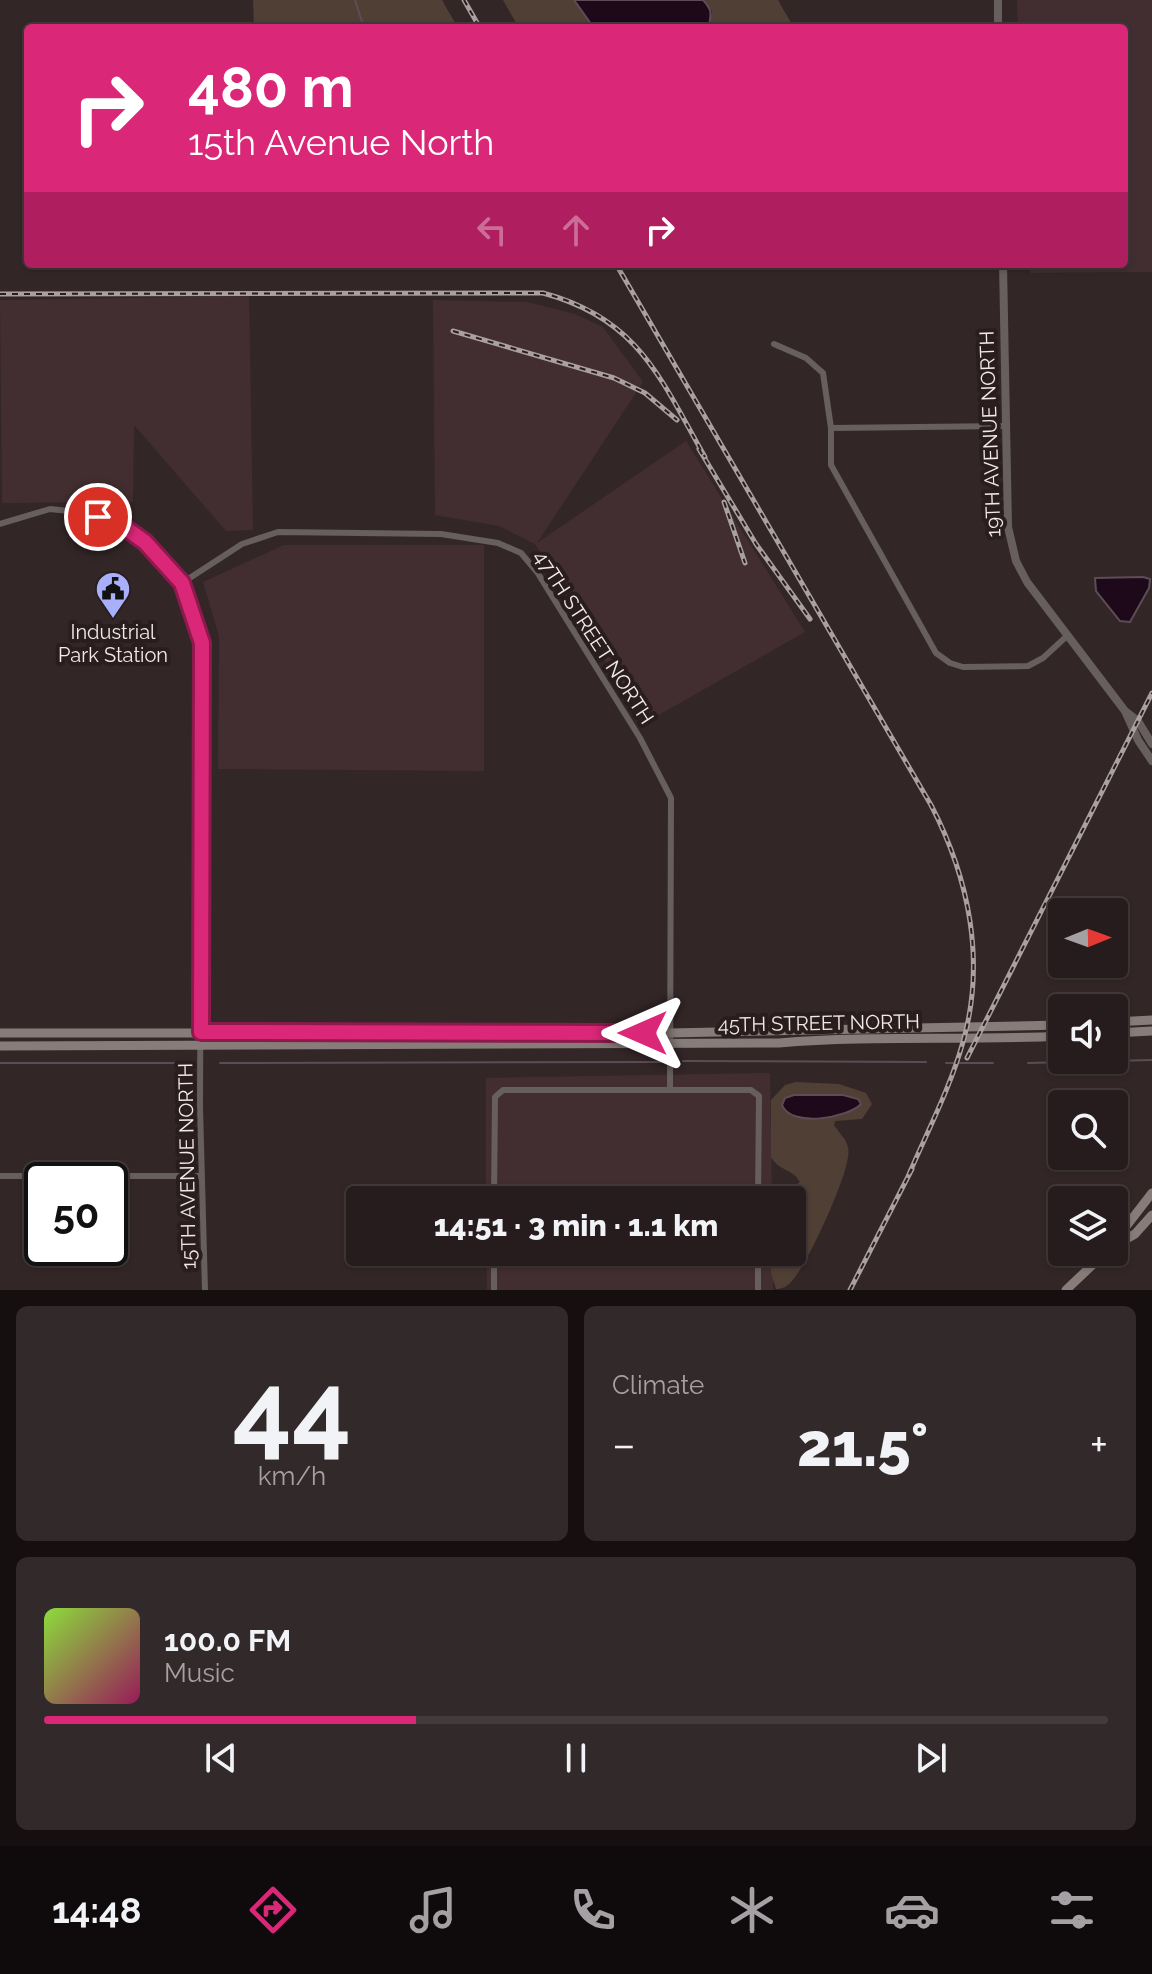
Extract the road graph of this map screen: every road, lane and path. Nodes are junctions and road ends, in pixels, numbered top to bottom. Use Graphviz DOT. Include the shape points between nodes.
graph roads {
  1 [pos="998,0"];
  2 [pos="998,24"];
  3 [pos="1003,268"];
  4 [pos="774,344"];
  5 [pos="1006,426"];
  6 [pos="831,428"];
  7 [pos="0,524"];
  8 [pos="182,583"];
  9 [pos="1068,635"];
  10 [pos="1125,711"];
  11 [pos="1152,744"];
  12 [pos="1152,761"];
  13 [pos="1152,1020"];
  14 [pos="1128,1021"];
  15 [pos="1048,1025"];
  16 [pos="1152,1031"];
  17 [pos="201,1032"];
  18 [pos="1128,1032"];
  19 [pos="0,1033"];
  20 [pos="1048,1037"];
  21 [pos="670,1038"];
  22 [pos="201,1045"];
  23 [pos="0,1046"];
  24 [pos="670,1089"];
  25 [pos="0,1176"];
  26 [pos="202,1176"];
  27 [pos="494,1186"];
  28 [pos="758,1186"];
  29 [pos="1152,1193"];
  30 [pos="1152,1215"];
  31 [pos="1128,1225"];
  32 [pos="1128,1237"];
  33 [pos="494,1266"];
  34 [pos="758,1266"];
  35 [pos="1091,1266"];
  36 [pos="205,1290"];
  37 [pos="494,1290"];
  38 [pos="758,1290"];
  39 [pos="1066,1290"];
  1 -- 2 [label="street"];
  3 -- 5 [label="street, 19TH AVENUE NORTH"];
  4 -- 6 [label="street" via="806,358 823,373"];
  5 -- 6 [label="street"];
  5 -- 9 [label="street, 19TH AVENUE NORTH" via="1012,548 1027,582"];
  6 -- 9 [label="street" via="831,465 936,653 963,667 1028,666"];
  7 -- 8 [label="street, 15TH AVENUE NORTH" via="50,509 117,522 145,542"];
  8 -- 17 [label="street, 15TH AVENUE NORTH" via="202,643"];
  8 -- 21 [label="street, 47TH STREET NORTH" via="242,544 278,532 441,534 498,543 519,552 537,572 640,738 671,798"];
  9 -- 10 [label="street, 19TH AVENUE NORTH"];
  10 -- 11 [label="street, 19TH AVENUE NORTH"];
  10 -- 12 [label="street, 19TH AVENUE NORTH"];
  13 -- 14 [label="main road"];
  15 -- 21 [label="main road, 45TH STREET NORTH"];
  16 -- 18 [label="main road"];
  17 -- 19 [label="main road, 45TH STREET NORTH"];
  17 -- 21 [label="main road, 45TH STREET NORTH"];
  17 -- 22 [label="street, 15TH AVENUE NORTH"];
  20 -- 21 [label="main road, 45TH STREET NORTH" via="779,1043"];
  21 -- 22 [label="main road, 45TH STREET NORTH"];
  21 -- 24 [label="street"];
  22 -- 23 [label="main road, 45TH STREET NORTH"];
  22 -- 26 [label="street, 15TH AVENUE NORTH"];
  24 -- 27 [label="street" via="503,1090 495,1097"];
  24 -- 28 [label="street" via="751,1090 759,1096"];
  25 -- 26 [label="street"];
  26 -- 36 [label="street, 15TH AVENUE NORTH"];
  29 -- 31 [label="main road"];
  30 -- 32 [label="main road"];
  33 -- 37 [label="street"];
  34 -- 38 [label="street"];
  35 -- 39 [label="main road"];
}
